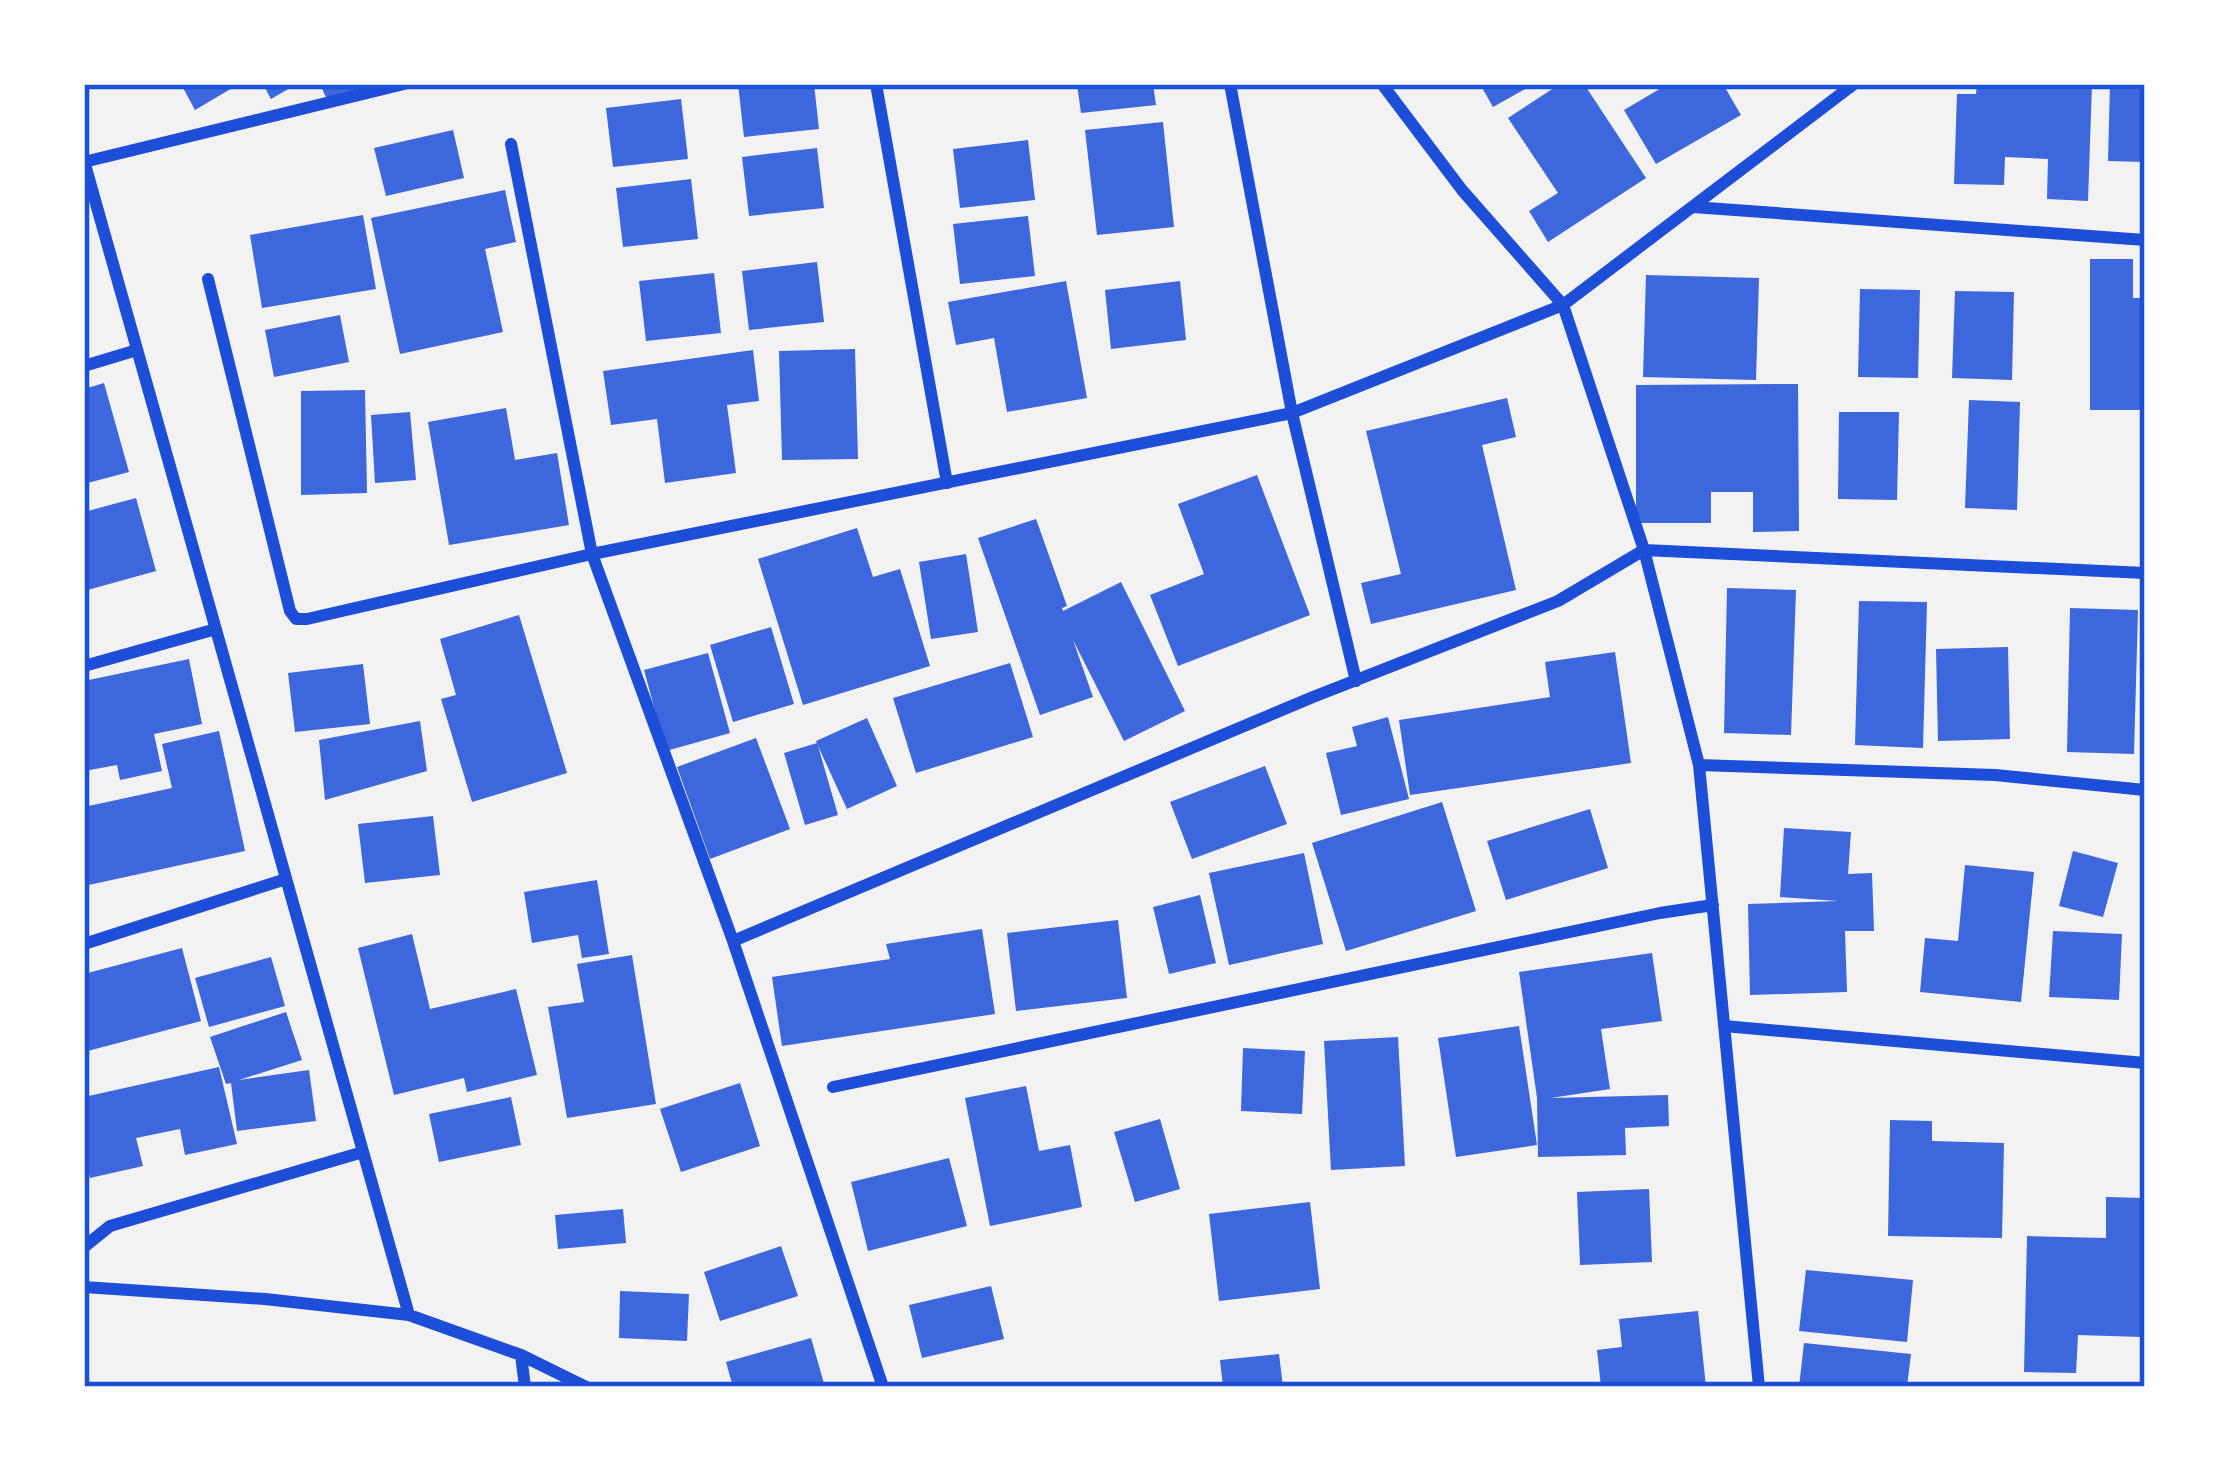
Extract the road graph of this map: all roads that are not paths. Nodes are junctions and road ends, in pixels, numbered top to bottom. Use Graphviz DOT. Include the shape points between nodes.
graph roads {
  1 [pos="404,84"];
  2 [pos="876,84"];
  3 [pos="1230,84"];
  4 [pos="1382,84"];
  5 [pos="1854,84"];
  6 [pos="1835,90"];
  7 [pos="512,143"];
  8 [pos="84,161"];
  9 [pos="1692,207"];
  10 [pos="2145,240"];
  11 [pos="208,279"];
  12 [pos="1563,305"];
  13 [pos="137,350"];
  14 [pos="84,366"];
  15 [pos="1292,413"];
  16 [pos="947,483"];
  17 [pos="1644,550"];
  18 [pos="592,554"];
  19 [pos="2145,573"];
  20 [pos="216,628"];
  21 [pos="84,666"];
  22 [pos="1356,681"];
  23 [pos="1699,765"];
  24 [pos="2145,790"];
  25 [pos="286,879"];
  26 [pos="1713,905"];
  27 [pos="734,940"];
  28 [pos="84,944"];
  29 [pos="1724,1026"];
  30 [pos="2145,1063"];
  31 [pos="833,1088"];
  32 [pos="363,1152"];
  33 [pos="84,1246"];
  34 [pos="84,1287"];
  35 [pos="409,1315"];
  36 [pos="521,1354"];
  37 [pos="525,1387"];
  38 [pos="586,1387"];
  39 [pos="883,1387"];
  40 [pos="1759,1387"];
  1 -- 8 [label="street"];
  2 -- 16 [label="street"];
  3 -- 15 [label="street"];
  4 -- 12 [label="street"];
  5 -- 6 [label="street"];
  6 -- 9 [label="street"];
  7 -- 18 [label="street"];
  8 -- 13 [label="street"];
  9 -- 10 [label="street"];
  9 -- 12 [label="street"];
  11 -- 18 [label="street" via="296,619"];
  12 -- 15 [label="street"];
  12 -- 17 [label="street"];
  13 -- 14 [label="street"];
  13 -- 20 [label="street"];
  15 -- 16 [label="street"];
  15 -- 22 [label="street"];
  16 -- 18 [label="street"];
  17 -- 19 [label="street"];
  17 -- 22 [label="street" via="1558,601"];
  17 -- 23 [label="street"];
  18 -- 27 [label="street"];
  20 -- 21 [label="street"];
  20 -- 25 [label="street"];
  22 -- 27 [label="street"];
  23 -- 24 [label="street" via="1995,775"];
  23 -- 26 [label="street"];
  25 -- 28 [label="street"];
  25 -- 32 [label="street"];
  26 -- 29 [label="street"];
  26 -- 31 [label="street"];
  27 -- 39 [label="street"];
  29 -- 30 [label="street"];
  29 -- 40 [label="street"];
  32 -- 33 [label="street" via="110,1226"];
  32 -- 35 [label="street"];
  34 -- 35 [label="street"];
  35 -- 36 [label="street"];
  36 -- 37 [label="street"];
  36 -- 38 [label="street"];
}
